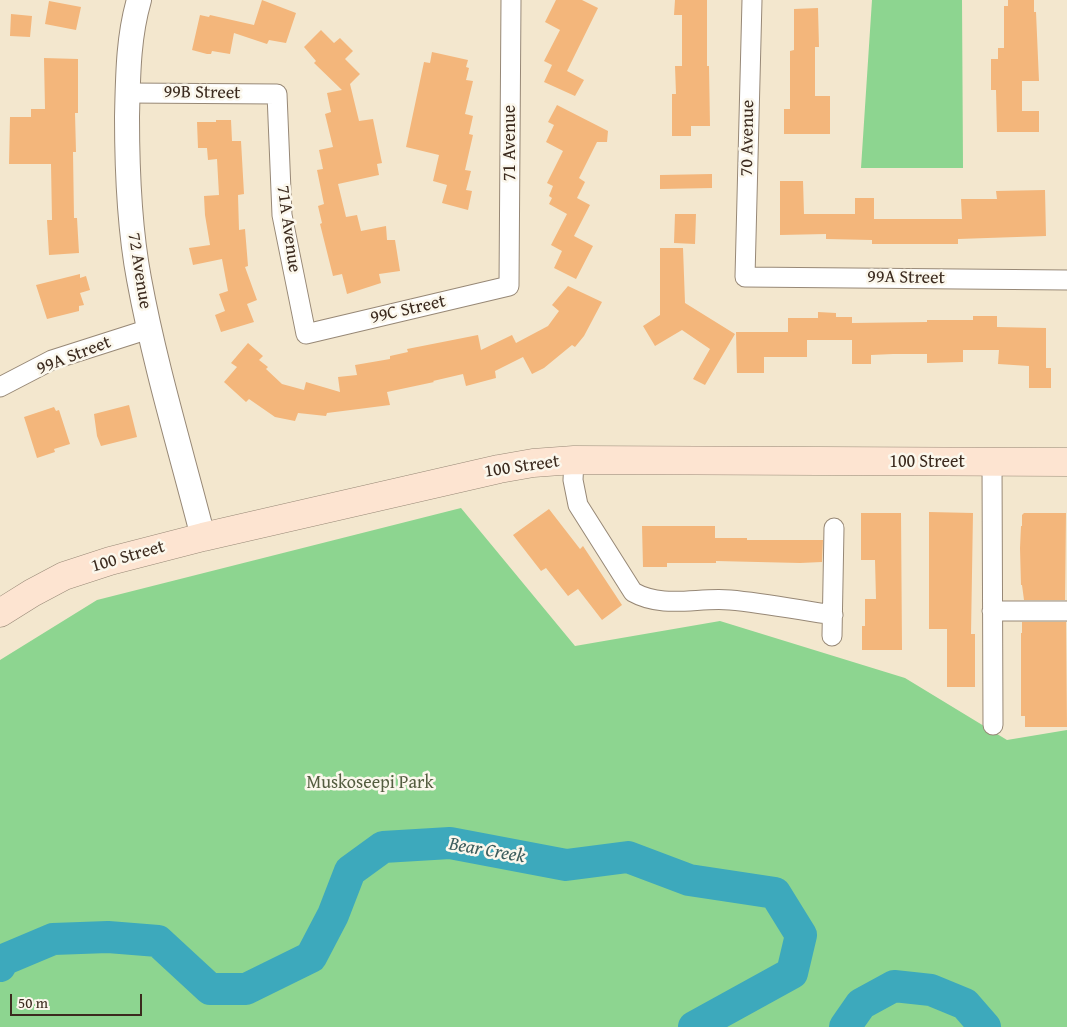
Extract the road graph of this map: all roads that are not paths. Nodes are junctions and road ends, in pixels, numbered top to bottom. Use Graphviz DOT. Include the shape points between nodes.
graph roads {
  1 [pos="139,0"];
  2 [pos="511,0"];
  3 [pos="752,0"];
  4 [pos="127,92"];
  5 [pos="277,94"];
  6 [pos="745,277"];
  7 [pos="1067,280"];
  8 [pos="510,286"];
  9 [pos="149,329"];
  10 [pos="306,334"];
  11 [pos="0,387"];
  12 [pos="574,460"];
  13 [pos="992,462"];
  14 [pos="1067,462"];
  15 [pos="834,528"];
  16 [pos="204,537"];
  17 [pos="992,611"];
  18 [pos="1067,611"];
  19 [pos="0,613"];
  20 [pos="833,615"];
  21 [pos="832,636"];
  22 [pos="993,725"];
  1 -- 4 [label="street, 72 Avenue" via="129,50"];
  2 -- 8 [label="street, 71 Avenue"];
  3 -- 6 [label="street, 70 Avenue"];
  4 -- 5 [label="street, 99B Street"];
  4 -- 9 [label="street, 72 Avenue" via="127,163 132,229"];
  5 -- 10 [label="street, 71A Avenue" via="282,215"];
  6 -- 7 [label="street, 99A Street"];
  8 -- 10 [label="street, 99C Street"];
  9 -- 11 [label="street, 99A Street" via="52,360"];
  9 -- 16 [label="street, 72 Avenue"];
  12 -- 13 [label="main road, 100 Street"];
  12 -- 16 [label="main road, 100 Street" via="499,469"];
  12 -- 20 [label="street" via="573,480 578,505 633,592 657,601 729,600"];
  13 -- 14 [label="main road, 100 Street"];
  13 -- 17 [label="street"];
  15 -- 20 [label="street"];
  16 -- 19 [label="main road, 100 Street" via="64,576"];
  17 -- 18 [label="street"];
  17 -- 22 [label="street"];
  20 -- 21 [label="street"];
}
